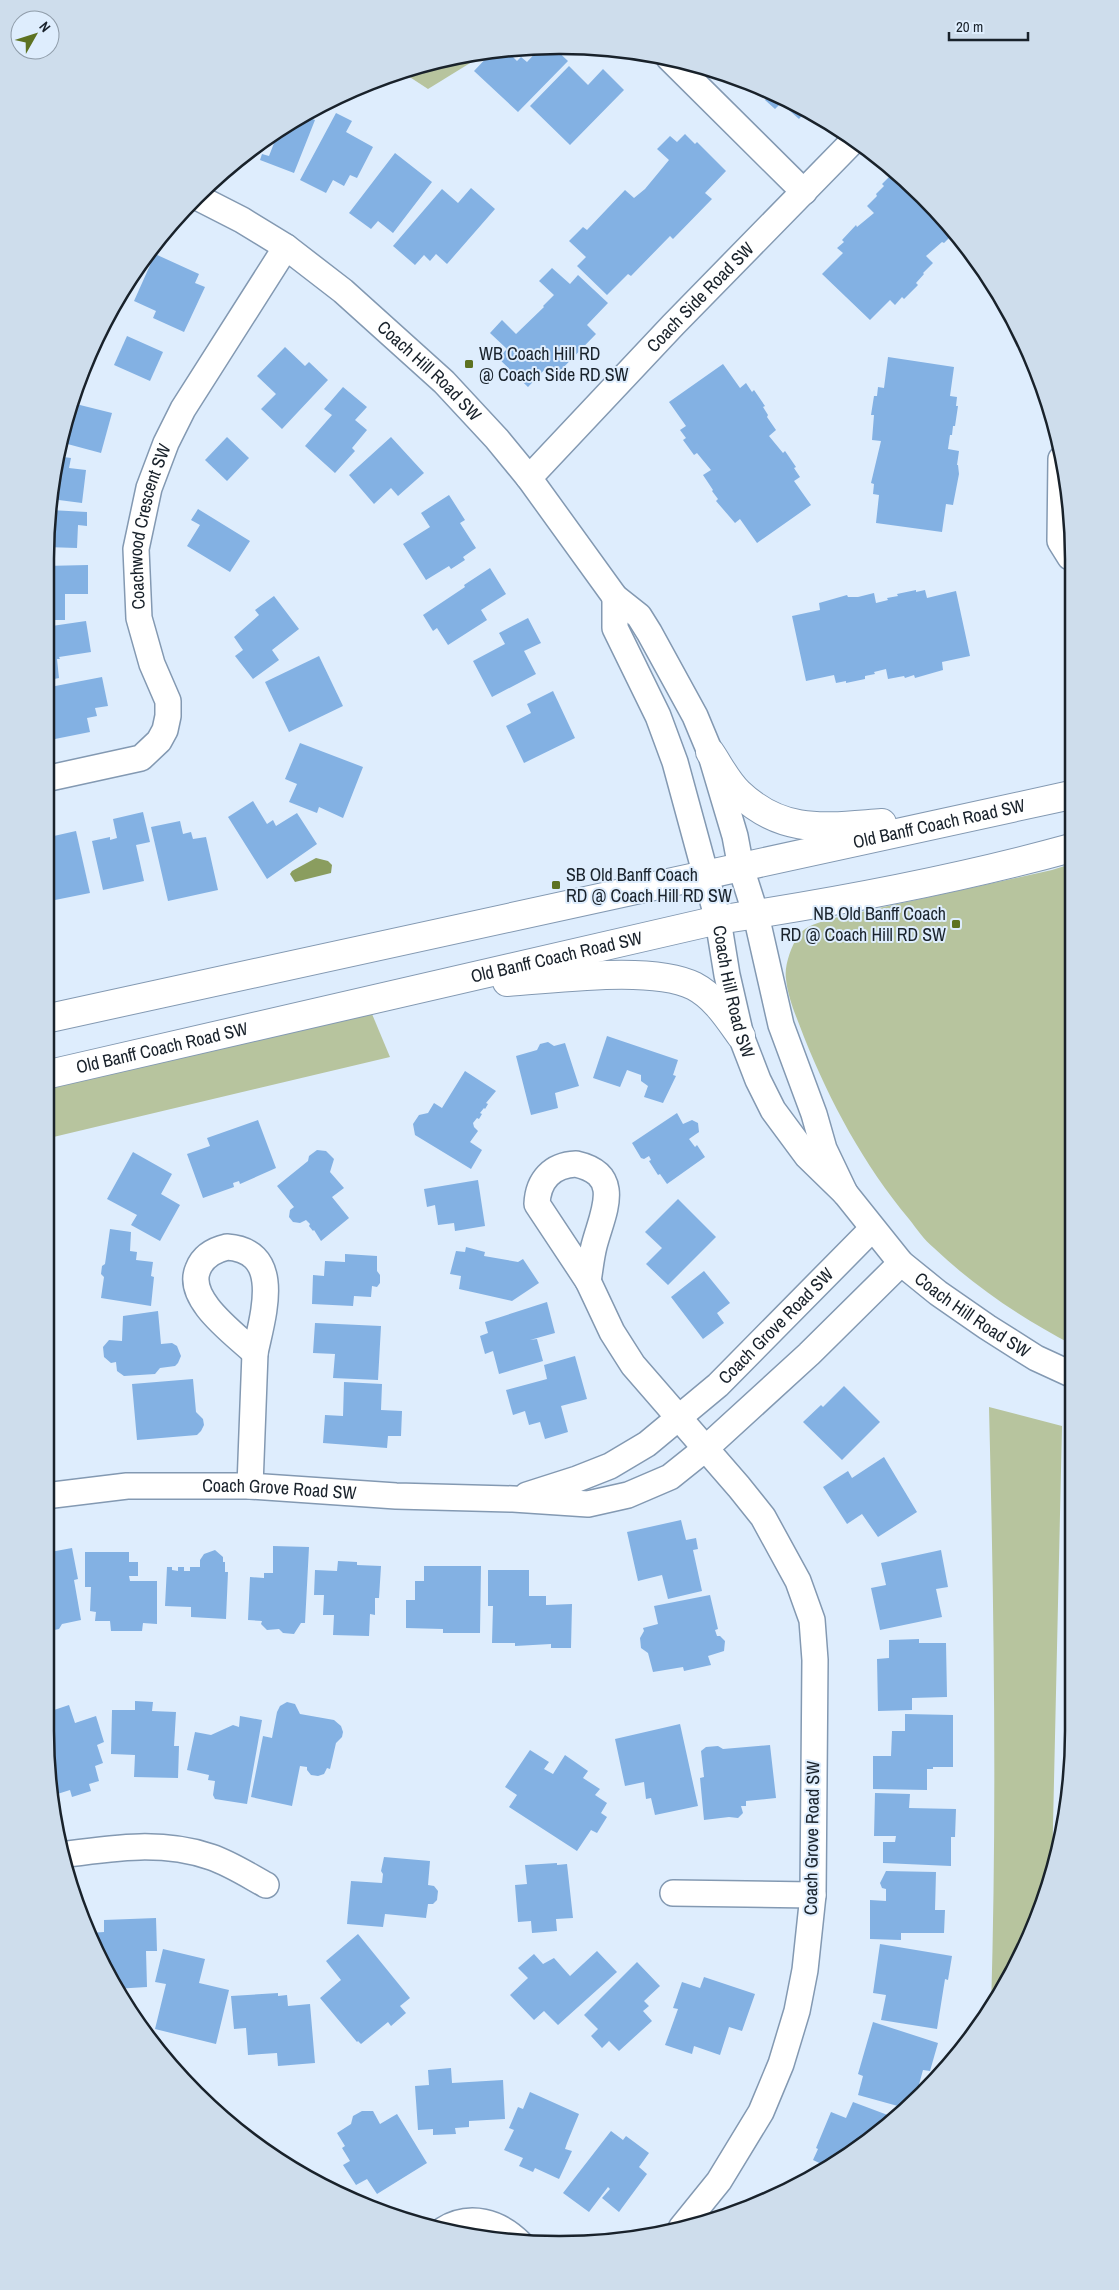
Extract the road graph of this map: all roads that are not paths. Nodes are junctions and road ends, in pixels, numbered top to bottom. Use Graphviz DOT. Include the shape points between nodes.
graph roads {
  1 [pos="681,69"];
  2 [pos="849,145"];
  3 [pos="804,192"];
  4 [pos="204,200"];
  5 [pos="286,247"];
  6 [pos="529,478"];
  7 [pos="1061,491"];
  8 [pos="1065,548"];
  9 [pos="615,597"];
  10 [pos="710,752"];
  11 [pos="54,777"];
  12 [pos="1065,796"];
  13 [pos="983,814"];
  14 [pos="1065,849"];
  15 [pos="741,868"];
  16 [pos="706,876"];
  17 [pos="756,914"];
  18 [pos="718,920"];
  19 [pos="426,988"];
  20 [pos="54,1017"];
  21 [pos="741,1036"];
  22 [pos="54,1073"];
  23 [pos="845,1193"];
  24 [pos="872,1229"];
  25 [pos="901,1263"];
  26 [pos="588,1281"];
  27 [pos="255,1353"];
  28 [pos="1065,1372"];
  29 [pos="678,1419"];
  30 [pos="705,1449"];
  31 [pos="250,1486"];
  32 [pos="54,1495"];
  33 [pos="513,1499"];
  34 [pos="69,1854"];
  35 [pos="266,1884"];
  36 [pos="673,1893"];
  37 [pos="813,1895"];
  38 [pos="688,2220"];
  39 [pos="454,2225"];
  40 [pos="510,2234"];
  1 -- 3 [label="street"];
  2 -- 3 [label="street, Coach Side Road SW"];
  3 -- 6 [label="street, Coach Side Road SW"];
  4 -- 5 [label="street, Coach Hill Road SW"];
  5 -- 6 [label="street, Coach Hill Road SW" via="343,291 444,382"];
  5 -- 11 [label="street, Coachwood Crescent SW" via="183,409 149,488 136,549 139,618 152,664 168,701 165,730 141,758"];
  6 -- 9 [label="street, Coach Hill Road SW"];
  7 -- 8 [label="street" via="1060,541"];
  9 -- 10 [label="street, Coach Hill Road SW" via="639,616 649,632 695,716"];
  9 -- 16 [label="street, Coach Hill Road SW" via="615,628 658,716 675,762"];
  10 -- 13 [label="main road" via="738,792 762,811 801,826 831,827"];
  10 -- 15 [label="street, Coach Hill Road SW"];
  12 -- 13 [label="main road, Old Banff Coach Road SW"];
  13 -- 15 [label="main road, Old Banff Coach Road SW"];
  14 -- 17 [label="main road, Old Banff Coach Road SW" via="916,885"];
  15 -- 16 [label="main road, Old Banff Coach Road SW"];
  15 -- 17 [label="street, Coach Hill Road SW"];
  16 -- 18 [label="street, Coach Hill Road SW"];
  16 -- 20 [label="main road, Old Banff Coach Road SW"];
  17 -- 18 [label="main road, Old Banff Coach Road SW"];
  17 -- 23 [label="street, Coach Hill Road SW" via="781,1024 824,1149"];
  18 -- 19 [label="main road, Old Banff Coach Road SW"];
  18 -- 21 [label="street, Coach Hill Road SW"];
  19 -- 21 [label="main road" via="636,974 668,978 694,986 718,1005"];
  19 -- 22 [label="main road, Old Banff Coach Road SW"];
  21 -- 23 [label="street, Coach Hill Road SW" via="773,1110 807,1156"];
  23 -- 24 [label="street, Coach Hill Road SW"];
  24 -- 25 [label="street, Coach Hill Road SW"];
  24 -- 29 [label="street, Coach Grove Road SW" via="718,1385"];
  25 -- 28 [label="street, Coach Hill Road SW" via="987,1327"];
  25 -- 30 [label="street, Coach Grove Road SW" via="809,1354"];
  26 -- 29 [label="street" via="612,1332 634,1366"];
  27 -- 31 [label="street"];
  29 -- 30 [label="street, Coach Grove Road SW"];
  29 -- 33 [label="street, Coach Grove Road SW" via="647,1444 610,1466"];
  30 -- 33 [label="street, Coach Grove Road SW" via="670,1477 628,1495 588,1504"];
  30 -- 37 [label="street, Coach Grove Road SW" via="763,1517 798,1581 812,1620 815,1660"];
  31 -- 32 [label="street, Coach Grove Road SW" via="126,1486"];
  31 -- 33 [label="street, Coach Grove Road SW" via="396,1496"];
  34 -- 35 [label="street" via="134,1846 180,1848 212,1857"];
  36 -- 37 [label="street"];
  37 -- 38 [label="street, Coach Grove Road SW" via="805,1970 781,2064 761,2112 741,2147"];
  39 -- 40 [label="street" via="486,2222"];
}
